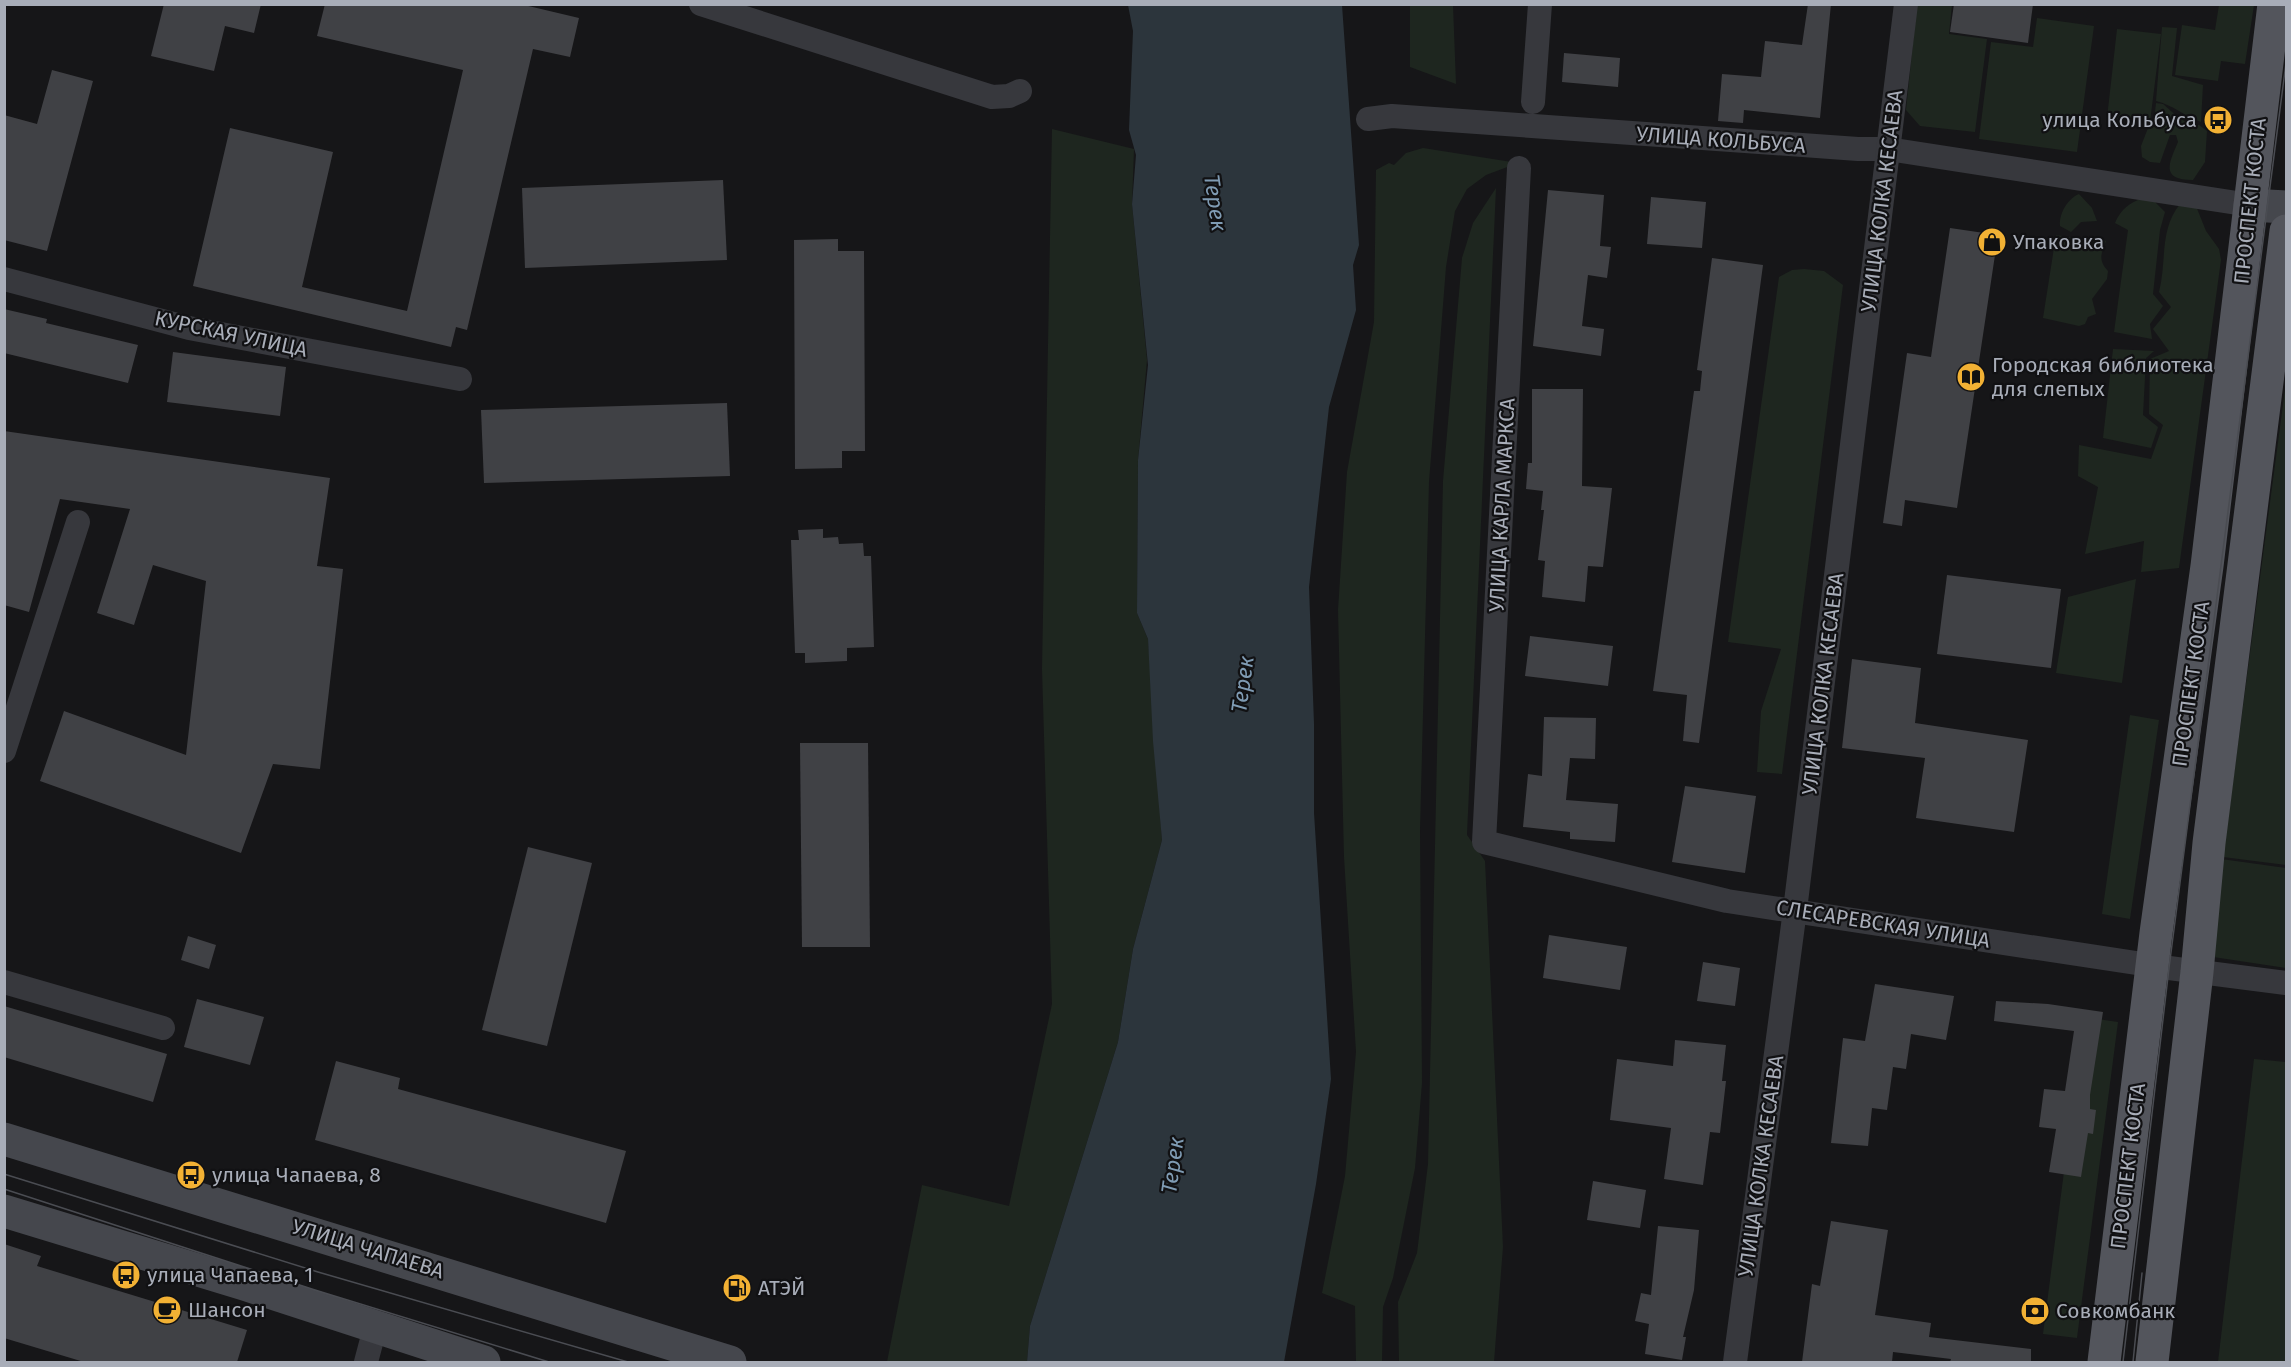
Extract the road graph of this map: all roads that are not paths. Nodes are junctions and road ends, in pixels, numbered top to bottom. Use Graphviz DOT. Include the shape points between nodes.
graph roads {
  1 [pos="701,4"];
  2 [pos="1540,4"];
  3 [pos="1906,4"];
  4 [pos="2274,4"];
  5 [pos="1020,91"];
  6 [pos="1533,102"];
  7 [pos="1368,118"];
  8 [pos="1888,149"];
  9 [pos="1519,168"];
  10 [pos="2250,205"];
  11 [pos="2286,207"];
  12 [pos="2286,231"];
  13 [pos="4,279"];
  14 [pos="460,379"];
  15 [pos="78,522"];
  16 [pos="4,752"];
  17 [pos="1484,842"];
  18 [pos="1795,910"];
  19 [pos="2152,966"];
  20 [pos="2197,972"];
  21 [pos="4,982"];
  22 [pos="2286,983"];
  23 [pos="163,1028"];
  24 [pos="4,1139"];
  25 [pos="4,1211"];
  26 [pos="375,1328"];
  27 [pos="366,1362"];
  28 [pos="484,1362"];
  29 [pos="730,1362"];
  30 [pos="1735,1362"];
  31 [pos="2104,1362"];
  32 [pos="2152,1362"];
  1 -- 5 [label="street" via="992,97"];
  2 -- 6 [label="street"];
  3 -- 8 [label="street, УЛИЦА КОЛКА КЕСАЕВА"];
  4 -- 10 [label="main road, ПРОСПЕКТ КОСТА"];
  7 -- 8 [label="street, УЛИЦА КОЛЬБУСА" via="1392,116"];
  8 -- 10 [label="street, УЛИЦА КОЛЬБУСА"];
  8 -- 18 [label="street, УЛИЦА КОЛКА КЕСАЕВА"];
  9 -- 17 [label="street, УЛИЦА КАРЛА МАРКСА"];
  10 -- 11 [label="main road, УЛИЦА КОЛЬБУСА"];
  10 -- 19 [label="main road, ПРОСПЕКТ КОСТА" via="2208,555"];
  12 -- 20 [label="main road, ПРОСПЕКТ КОСТА" via="2209,843"];
  13 -- 14 [label="street, КУРСКАЯ УЛИЦА" via="189,328"];
  15 -- 16 [label="street"];
  17 -- 18 [label="street, СЛЕСАРЕВСКАЯ УЛИЦА" via="1727,901"];
  18 -- 19 [label="street, СЛЕСАРЕВСКАЯ УЛИЦА"];
  18 -- 30 [label="street, УЛИЦА КОЛКА КЕСАЕВА"];
  19 -- 20 [label="street, СЛЕСАРЕВСКАЯ УЛИЦА"];
  19 -- 31 [label="main road, ПРОСПЕКТ КОСТА"];
  20 -- 22 [label="street, СЛЕСАРЕВСКАЯ УЛИЦА"];
  20 -- 32 [label="main road, ПРОСПЕКТ КОСТА"];
  21 -- 23 [label="street"];
  24 -- 29 [label="main road, УЛИЦА ЧАПАЕВА"];
  25 -- 26 [label="main road"];
  26 -- 27 [label="street"];
  26 -- 28 [label="main road"];
}
